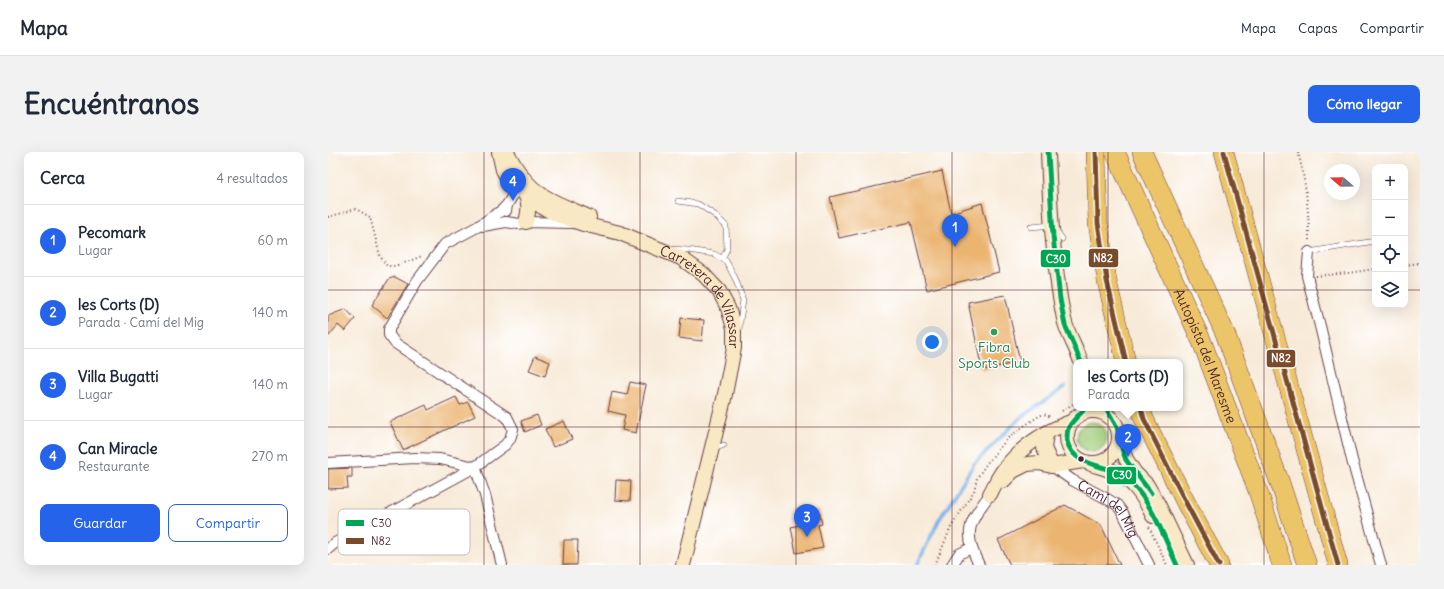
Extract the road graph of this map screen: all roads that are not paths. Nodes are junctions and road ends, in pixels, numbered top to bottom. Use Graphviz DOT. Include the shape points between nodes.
graph roads {
  1 [pos="499,152"];
  2 [pos="506,152"];
  3 [pos="1048,152"];
  4 [pos="1055,152"];
  5 [pos="1096,152"];
  6 [pos="1115,152"];
  7 [pos="1142,152"];
  8 [pos="1224,152"];
  9 [pos="516,199"];
  10 [pos="678,201"];
  11 [pos="585,220"];
  12 [pos="519,222"];
  13 [pos="1052,225"];
  14 [pos="477,227"];
  15 [pos="1031,227"];
  16 [pos="1062,239"];
  17 [pos="1372,242"];
  18 [pos="656,248"];
  19 [pos="1309,252"];
  20 [pos="722,259"];
  21 [pos="734,348"];
  22 [pos="1080,359"];
  23 [pos="1089,359"];
  24 [pos="1125,359"];
  25 [pos="1142,411"];
  26 [pos="1108,413"];
  27 [pos="1080,414"];
  28 [pos="1046,434"];
  29 [pos="1119,438"];
  30 [pos="1086,462"];
  31 [pos="328,463"];
  32 [pos="1052,466"];
  33 [pos="474,467"];
  34 [pos="990,494"];
  35 [pos="396,509"];
  36 [pos="972,548"];
  37 [pos="502,565"];
  38 [pos="683,565"];
  39 [pos="952,565"];
  40 [pos="979,565"];
  41 [pos="1149,565"];
  42 [pos="1177,565"];
  43 [pos="1187,565"];
  44 [pos="1219,565"];
  45 [pos="1282,565"];
  46 [pos="1307,565"];
  47 [pos="1338,565"];
  48 [pos="1381,565"];
  1 -- 9 [label="street, Carretera de Vilassar" via="503,170"];
  2 -- 9 [label="street"];
  2 -- 11 [label="street" via="513,165 541,194"];
  3 -- 13 [label="street"];
  4 -- 16 [label="street"];
  5 -- 24 [label="highway" via="1098,223 1107,281"];
  6 -- 45 [label="highway, Autopista del Maresme" via="1202,342 1258,491"];
  7 -- 46 [label="highway, Autopista del Maresme" via="1224,333 1280,483"];
  8 -- 47 [label="highway"];
  9 -- 11 [label="street, Carretera de Vilassar" via="560,216"];
  9 -- 12 [label="street" via="506,212 508,219"];
  9 -- 12 [label="street" via="529,203 528,214"];
  9 -- 14 [label="street"];
  10 -- 20 [label="lane" via="698,204 726,226 727,249"];
  11 -- 12 [label="street"];
  11 -- 18 [label="street, Carretera de Vilassar"];
  12 -- 14 [label="street"];
  13 -- 15 [label="lane"];
  13 -- 16 [label="lane"];
  13 -- 22 [label="street" via="1057,280 1065,321"];
  14 -- 33 [label="street" via="445,244 417,281 389,329 389,336 395,343 507,417 513,429 510,439"];
  16 -- 23 [label="street" via="1070,304"];
  17 -- 19 [label="lane"];
  18 -- 20 [label="lane" via="714,254"];
  18 -- 21 [label="street, Carretera de Vilassar" via="681,258 703,274 719,291 734,328"];
  19 -- 48 [label="street" via="1307,276 1352,460"];
  20 -- 21 [label="lane" via="726,261 736,278 743,300"];
  21 -- 38 [label="street, Carretera de Vilassar" via="717,448"];
  25 -- 44 [label="highway"];
  26 -- 27 [label="street" via="1095,411"];
  26 -- 29 [label="street" via="1117,427"];
  27 -- 28 [label="street"];
  27 -- 30 [label="street" via="1069,427 1067,443 1077,458"];
  28 -- 32 [label="street" via="1044,448"];
  28 -- 34 [label="street" via="1005,467"];
  29 -- 30 [label="street" via="1116,449 1109,457 1098,463"];
  29 -- 43 [label="street" via="1126,459 1147,485 1158,504"];
  30 -- 32 [label="street"];
  30 -- 42 [label="street, Camí del Mig" via="1121,475 1139,492 1150,508"];
  31 -- 33 [label="street" via="415,458 440,459"];
  32 -- 34 [label="street" via="1027,464 1013,471"];
  32 -- 41 [label="street, Camí del Mig" via="1117,505"];
  33 -- 35 [label="street"];
  33 -- 37 [label="street" via="485,495"];
  34 -- 36 [label="street" via="969,527"];
  36 -- 39 [label="street" via="959,554"];
  36 -- 40 [label="street"];
}
